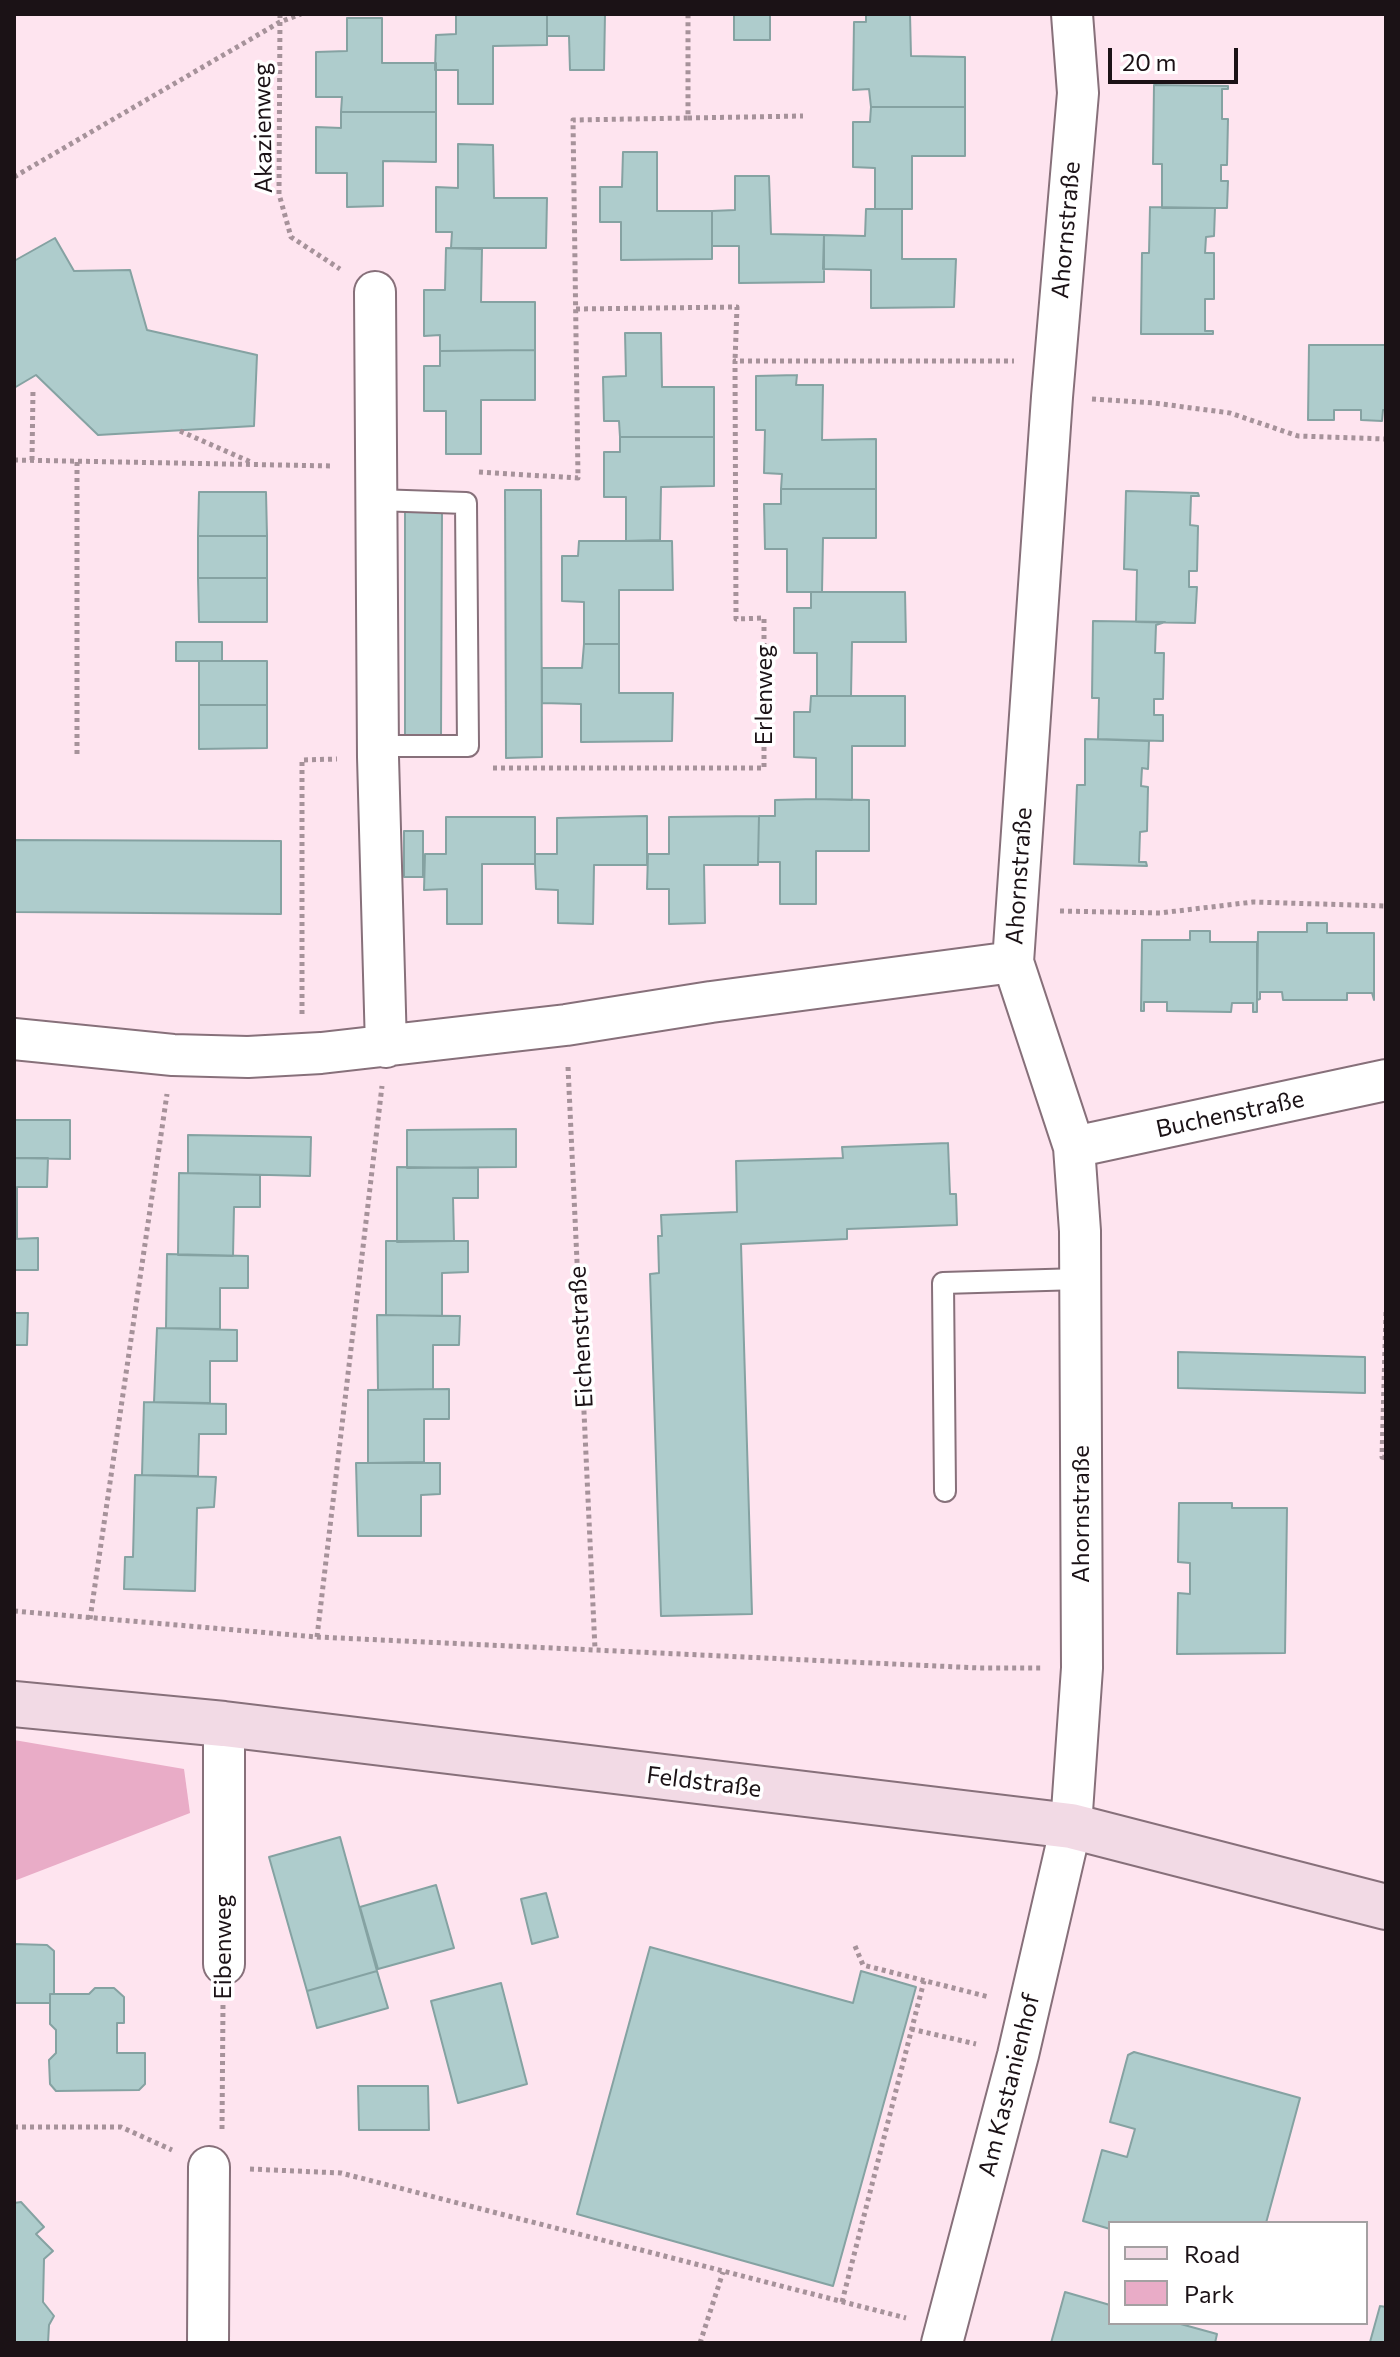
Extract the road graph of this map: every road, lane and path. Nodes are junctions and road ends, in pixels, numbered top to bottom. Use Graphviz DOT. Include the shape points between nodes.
graph roads {
  1 [pos="280,14"];
  2 [pos="301,14"];
  3 [pos="688,14"];
  4 [pos="1072,14"];
  5 [pos="280,22"];
  6 [pos="803,116"];
  7 [pos="688,118"];
  8 [pos="14,177"];
  9 [pos="375,292"];
  10 [pos="576,309"];
  11 [pos="735,361"];
  12 [pos="1053,379"];
  13 [pos="33,389"];
  14 [pos="180,431"];
  15 [pos="1386,439"];
  16 [pos="14,460"];
  17 [pos="32,460"];
  18 [pos="77,461"];
  19 [pos="257,466"];
  20 [pos="469,471"];
  21 [pos="376,483"];
  22 [pos="378,746"];
  23 [pos="77,754"];
  24 [pos="302,760"];
  25 [pos="487,768"];
  26 [pos="1386,906"];
  27 [pos="1017,910"];
  28 [pos="1013,962"];
  29 [pos="566,1025"];
  30 [pos="14,1039"];
  31 [pos="386,1047"];
  32 [pos="302,1054"];
  33 [pos="173,1055"];
  34 [pos="1386,1080"];
  35 [pos="1074,1147"];
  36 [pos="1080,1279"];
  37 [pos="1386,1312"];
  38 [pos="1386,1458"];
  39 [pos="945,1491"];
  40 [pos="14,1611"];
  41 [pos="90,1619"];
  42 [pos="317,1637"];
  43 [pos="595,1649"];
  44 [pos="1082,1668"];
  45 [pos="14,1704"];
  46 [pos="224,1724"];
  47 [pos="1071,1826"];
  48 [pos="1386,1907"];
  49 [pos="855,1946"];
  50 [pos="224,1964"];
  51 [pos="924,1981"];
  52 [pos="964,1992"];
  53 [pos="911,2029"];
  54 [pos="959,2040"];
  55 [pos="14,2127"];
  56 [pos="209,2167"];
  57 [pos="723,2271"];
  58 [pos="842,2302"];
  59 [pos="945,2336"];
  60 [pos="208,2343"];
  61 [pos="700,2343"];
  1 -- 5 [label="path, Akazienweg"];
  2 -- 5 [label="path"];
  3 -- 7 [label="path"];
  4 -- 12 [label="street, Ahornstraße" via="1078,93"];
  5 -- 8 [label="path"];
  5 -- 9 [label="path, Akazienweg" via="279,194 291,237"];
  6 -- 7 [label="path"];
  7 -- 10 [label="path" via="573,120"];
  9 -- 21 [label="street"];
  10 -- 11 [label="path, Erlenweg" via="737,307"];
  10 -- 20 [label="path" via="578,478"];
  11 -- 12 [label="path"];
  11 -- 25 [label="path, Erlenweg" via="736,619 764,618 764,768"];
  12 -- 15 [label="path" via="1154,403 1230,413 1298,436"];
  12 -- 27 [label="street, Ahornstraße"];
  13 -- 17 [label="path"];
  14 -- 19 [label="path"];
  16 -- 17 [label="path"];
  17 -- 18 [label="path"];
  18 -- 19 [label="path"];
  18 -- 23 [label="path"];
  19 -- 21 [label="path"];
  21 -- 22 [label="street"];
  21 -- 22 [label="lane" via="466,503 468,685 468,746"];
  22 -- 31 [label="street"];
  24 -- 32 [label="path"];
  26 -- 27 [label="path" via="1253,902 1160,913"];
  27 -- 28 [label="street, Ahornstraße"];
  28 -- 29 [label="street"];
  28 -- 35 [label="street, Ahornstraße"];
  29 -- 31 [label="street"];
  29 -- 43 [label="path, Eichenstraße"];
  30 -- 33 [label="street"];
  31 -- 32 [label="street"];
  31 -- 42 [label="path"];
  32 -- 33 [label="street"];
  33 -- 41 [label="path"];
  34 -- 35 [label="street, Buchenstraße"];
  35 -- 36 [label="street, Ahornstraße"];
  36 -- 39 [label="lane" via="943,1283"];
  36 -- 44 [label="street, Ahornstraße"];
  37 -- 38 [label="path"];
  40 -- 41 [label="path"];
  41 -- 42 [label="path"];
  42 -- 43 [label="path"];
  43 -- 44 [label="path" via="979,1668"];
  44 -- 47 [label="street, Ahornstraße"];
  45 -- 46 [label="main road, Feldstraße"];
  46 -- 47 [label="main road, Feldstraße"];
  46 -- 50 [label="street, Eibenweg"];
  47 -- 48 [label="main road, Feldstraße"];
  47 -- 59 [label="street, Am Kastanienhof"];
  49 -- 51 [label="path" via="863,1965"];
  50 -- 56 [label="path, Eibenweg" via="222,2129"];
  51 -- 52 [label="path"];
  51 -- 53 [label="path"];
  53 -- 54 [label="path"];
  53 -- 58 [label="path"];
  55 -- 56 [label="path" via="121,2127"];
  56 -- 57 [label="path" via="341,2173"];
  56 -- 60 [label="street"];
  57 -- 58 [label="path"];
  57 -- 61 [label="path"];
  58 -- 59 [label="path"];
}
